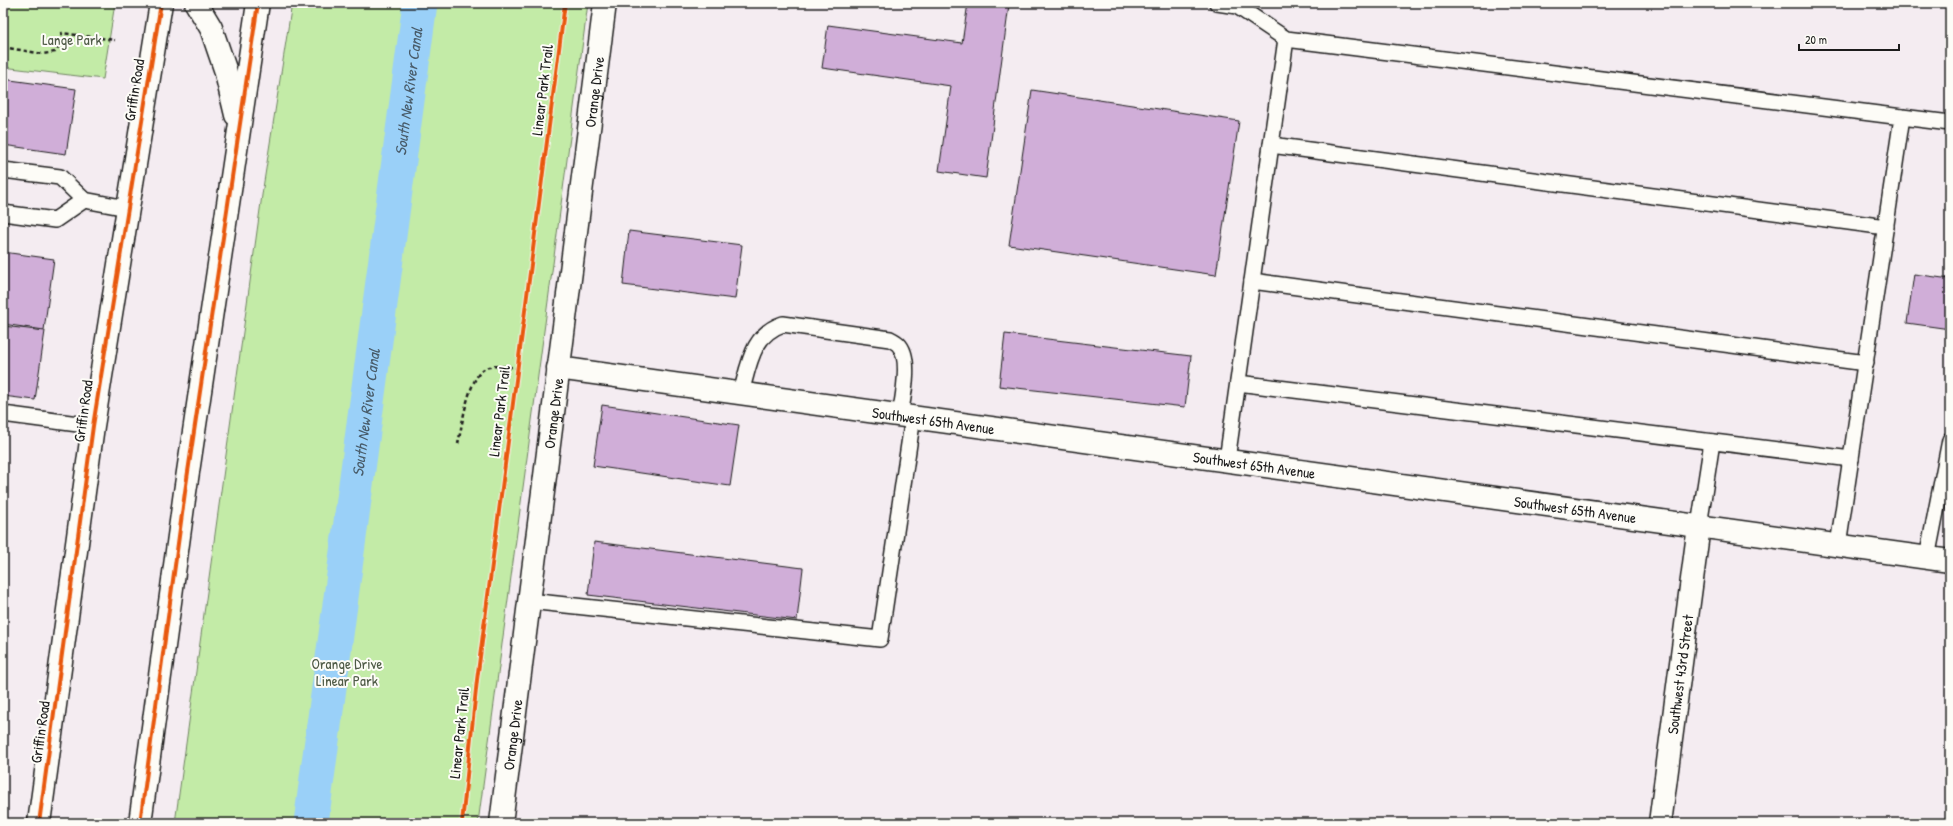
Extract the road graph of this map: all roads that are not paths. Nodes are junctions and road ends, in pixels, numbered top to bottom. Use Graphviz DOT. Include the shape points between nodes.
graph roads {
  1 [pos="161,3"];
  2 [pos="196,3"];
  3 [pos="258,3"];
  4 [pos="605,3"];
  5 [pos="1217,3"];
  6 [pos="1286,39"];
  7 [pos="1902,117"];
  8 [pos="1950,123"];
  9 [pos="238,124"];
  10 [pos="1271,145"];
  11 [pos="3,170"];
  12 [pos="84,200"];
  13 [pos="127,208"];
  14 [pos="3,213"];
  15 [pos="1886,227"];
  16 [pos="1252,281"];
  17 [pos="1866,363"];
  18 [pos="558,368"];
  19 [pos="1238,383"];
  20 [pos="741,393"];
  21 [pos="3,414"];
  22 [pos="907,416"];
  23 [pos="93,426"];
  24 [pos="1950,440"];
  25 [pos="1712,442"];
  26 [pos="1851,459"];
  27 [pos="1227,460"];
  28 [pos="1700,526"];
  29 [pos="1838,545"];
  30 [pos="1927,558"];
  31 [pos="1950,561"];
  32 [pos="529,601"];
  33 [pos="39,823"];
  34 [pos="140,823"];
  35 [pos="501,823"];
  36 [pos="1660,823"];
  1 -- 13 [label="street, Griffin Road"];
  2 -- 9 [label="street" via="212,28"];
  3 -- 9 [label="street"];
  4 -- 18 [label="street, Orange Drive"];
  5 -- 6 [label="lane" via="1237,6"];
  6 -- 7 [label="lane"];
  6 -- 10 [label="lane"];
  7 -- 8 [label="lane"];
  7 -- 15 [label="lane"];
  9 -- 34 [label="street"];
  10 -- 15 [label="lane"];
  10 -- 16 [label="lane"];
  11 -- 12 [label="lane" via="60,177"];
  12 -- 13 [label="lane"];
  12 -- 14 [label="lane" via="55,220"];
  13 -- 23 [label="street, Griffin Road"];
  15 -- 17 [label="lane"];
  16 -- 17 [label="lane"];
  16 -- 19 [label="lane"];
  17 -- 26 [label="lane"];
  18 -- 20 [label="street, Southwest 65th Avenue"];
  18 -- 32 [label="street, Orange Drive"];
  19 -- 25 [label="lane"];
  19 -- 27 [label="lane"];
  20 -- 22 [label="street, Southwest 65th Avenue"];
  20 -- 22 [label="lane" via="754,350 761,338 772,328 784,324 890,339 899,344 906,372"];
  21 -- 23 [label="lane"];
  22 -- 27 [label="street, Southwest 65th Avenue"];
  22 -- 32 [label="lane" via="880,639"];
  23 -- 33 [label="street, Griffin Road"];
  24 -- 30 [label="lane"];
  25 -- 26 [label="lane"];
  25 -- 28 [label="lane"];
  26 -- 29 [label="lane"];
  27 -- 28 [label="street, Southwest 65th Avenue"];
  28 -- 29 [label="street, Southwest 65th Avenue"];
  28 -- 36 [label="street, Southwest 43rd Street"];
  29 -- 30 [label="street, Southwest 65th Avenue"];
  30 -- 31 [label="street, Southwest 65th Avenue"];
  32 -- 35 [label="street, Orange Drive"];
}
